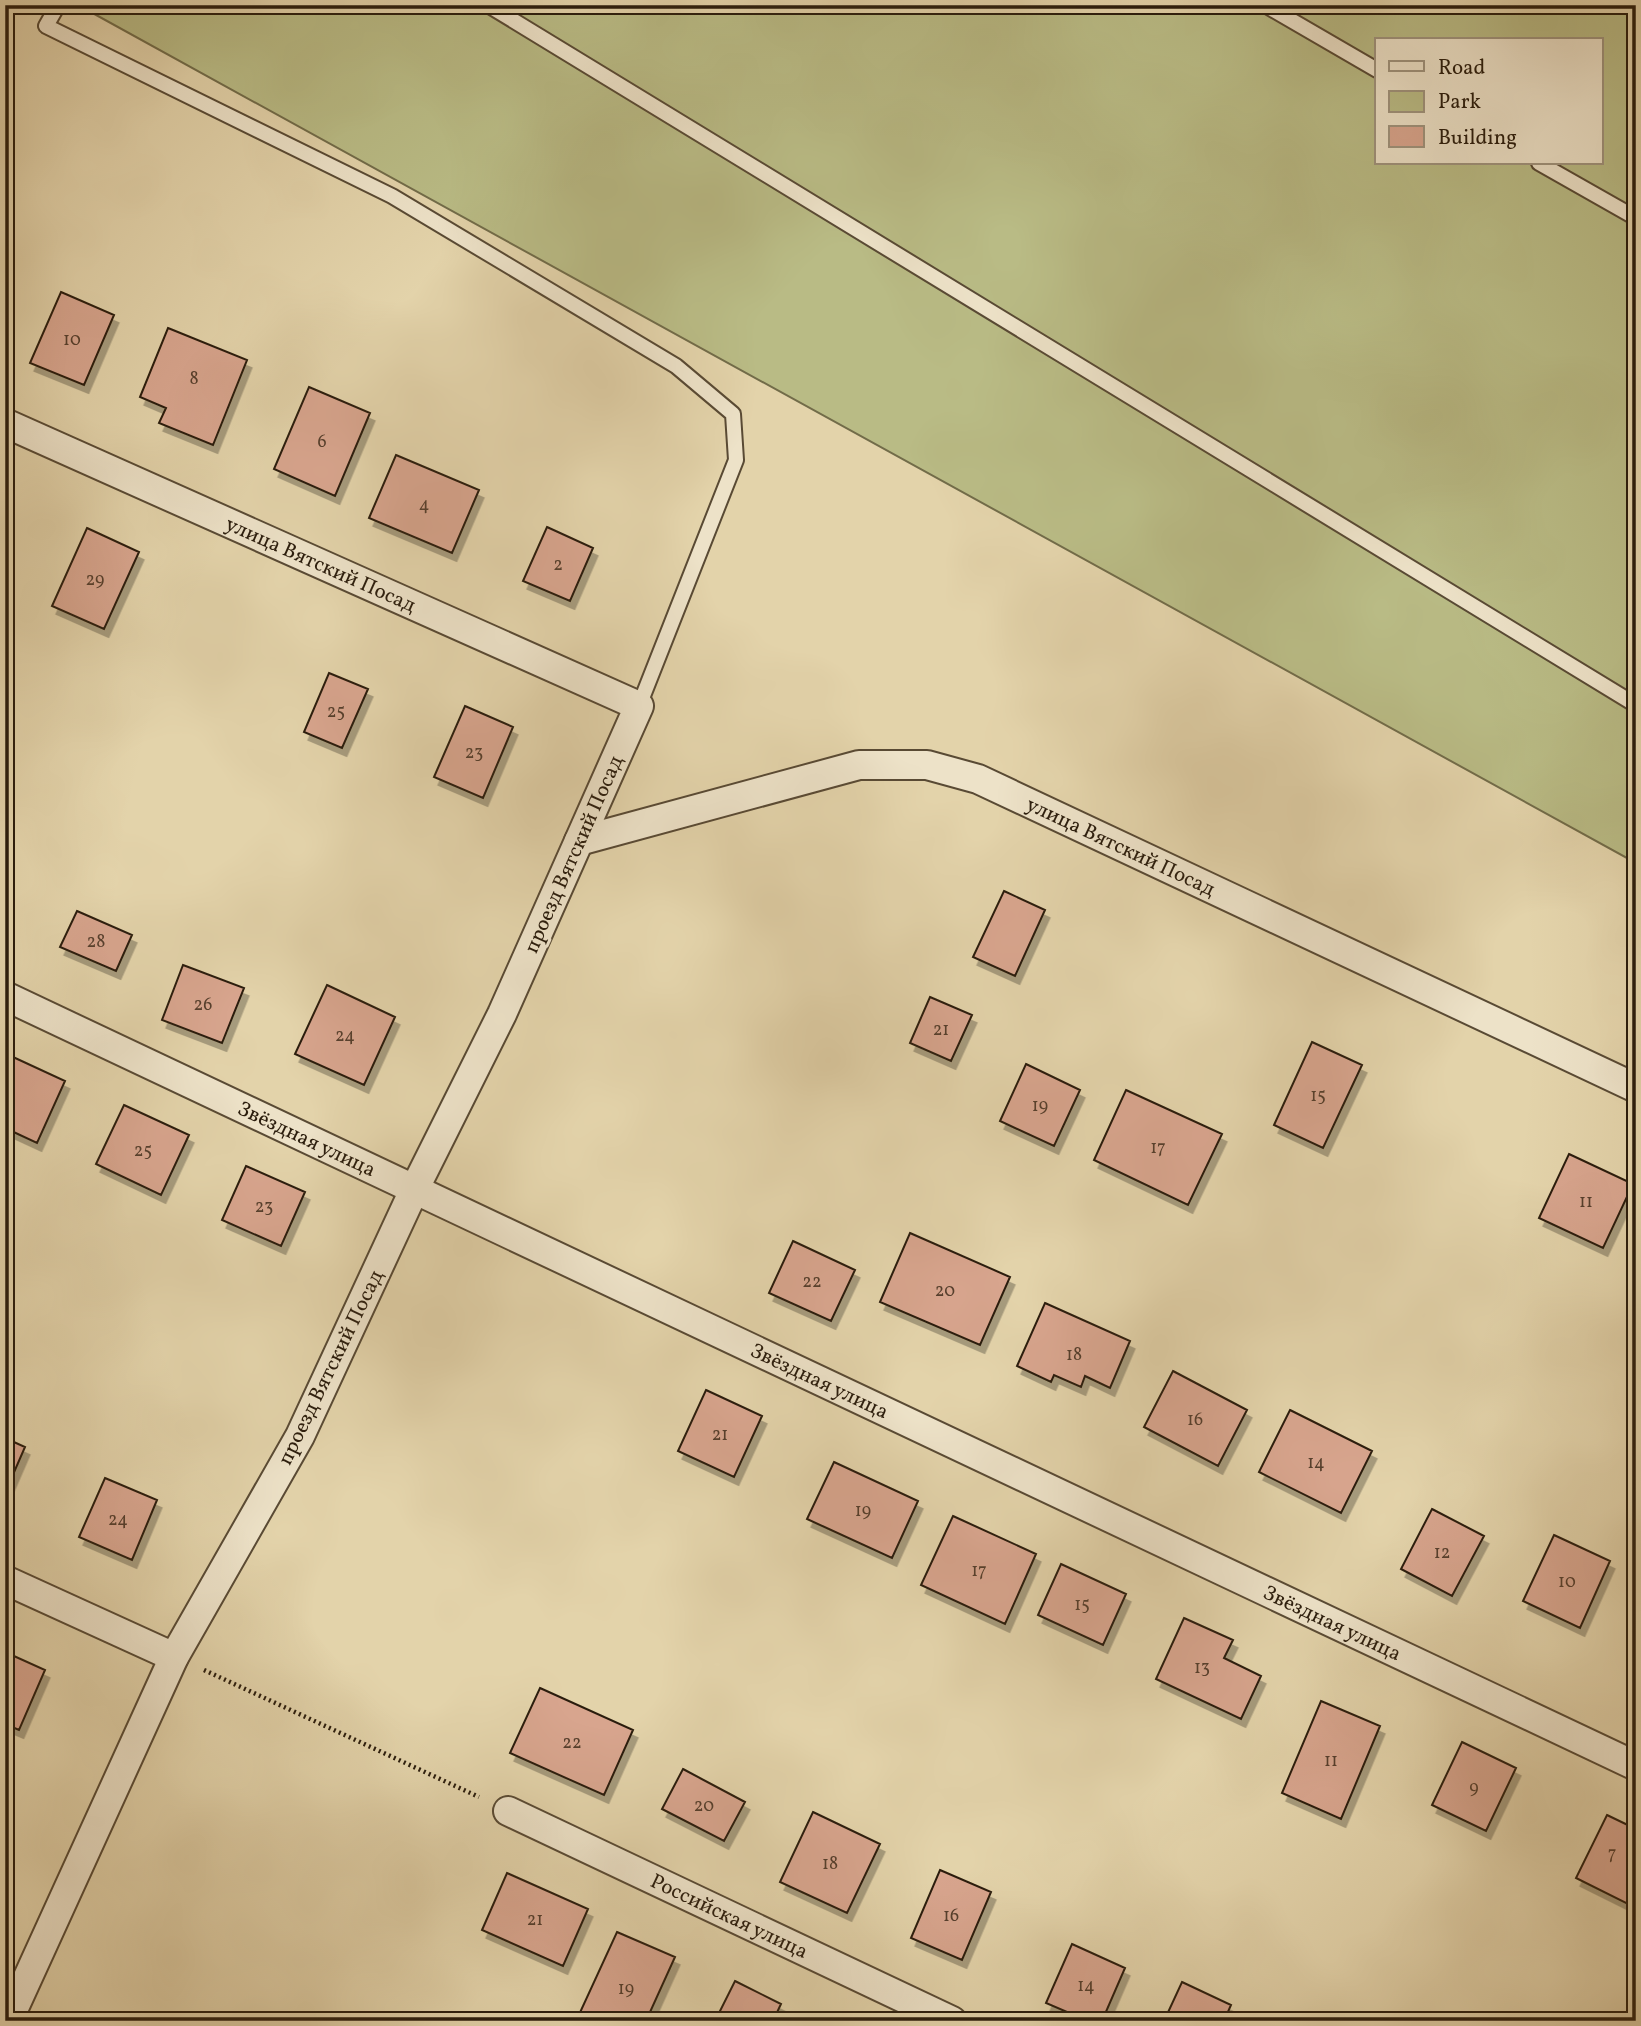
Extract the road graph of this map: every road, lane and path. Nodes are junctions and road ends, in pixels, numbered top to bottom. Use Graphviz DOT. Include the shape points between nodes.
graph roads {
  1 [pos="58,5"];
  2 [pos="488,5"];
  3 [pos="1265,5"];
  4 [pos="1375,68"];
  5 [pos="1541,164"];
  6 [pos="1636,218"];
  7 [pos="5,423"];
  8 [pos="1636,705"];
  9 [pos="639,706"];
  10 [pos="579,841"];
  11 [pos="5,996"];
  12 [pos="1636,1088"];
  13 [pos="415,1188"];
  14 [pos="5,1580"];
  15 [pos="174,1657"];
  16 [pos="1636,1766"];
  17 [pos="508,1811"];
  18 [pos="8,2021"];
  19 [pos="952,2021"];
  1 -- 9 [label="lane" via="46,26 392,196 676,366 733,414 736,460"];
  2 -- 8 [label="lane"];
  3 -- 4 [label="lane"];
  5 -- 6 [label="lane"];
  7 -- 9 [label="street, улица Вятский Посад"];
  9 -- 10 [label="street, проезд Вятский Посад"];
  10 -- 12 [label="street, улица Вятский Посад" via="859,765 927,765 978,779"];
  10 -- 13 [label="street, проезд Вятский Посад" via="502,1014"];
  11 -- 13 [label="street, Звёздная улица"];
  13 -- 15 [label="street, проезд Вятский Посад" via="300,1436"];
  13 -- 16 [label="street, Звёздная улица"];
  14 -- 15 [label="street"];
  15 -- 17 [label="path"];
  15 -- 18 [label="street, проезд Вятский Посад"];
  17 -- 19 [label="street, Российская улица"];
}
